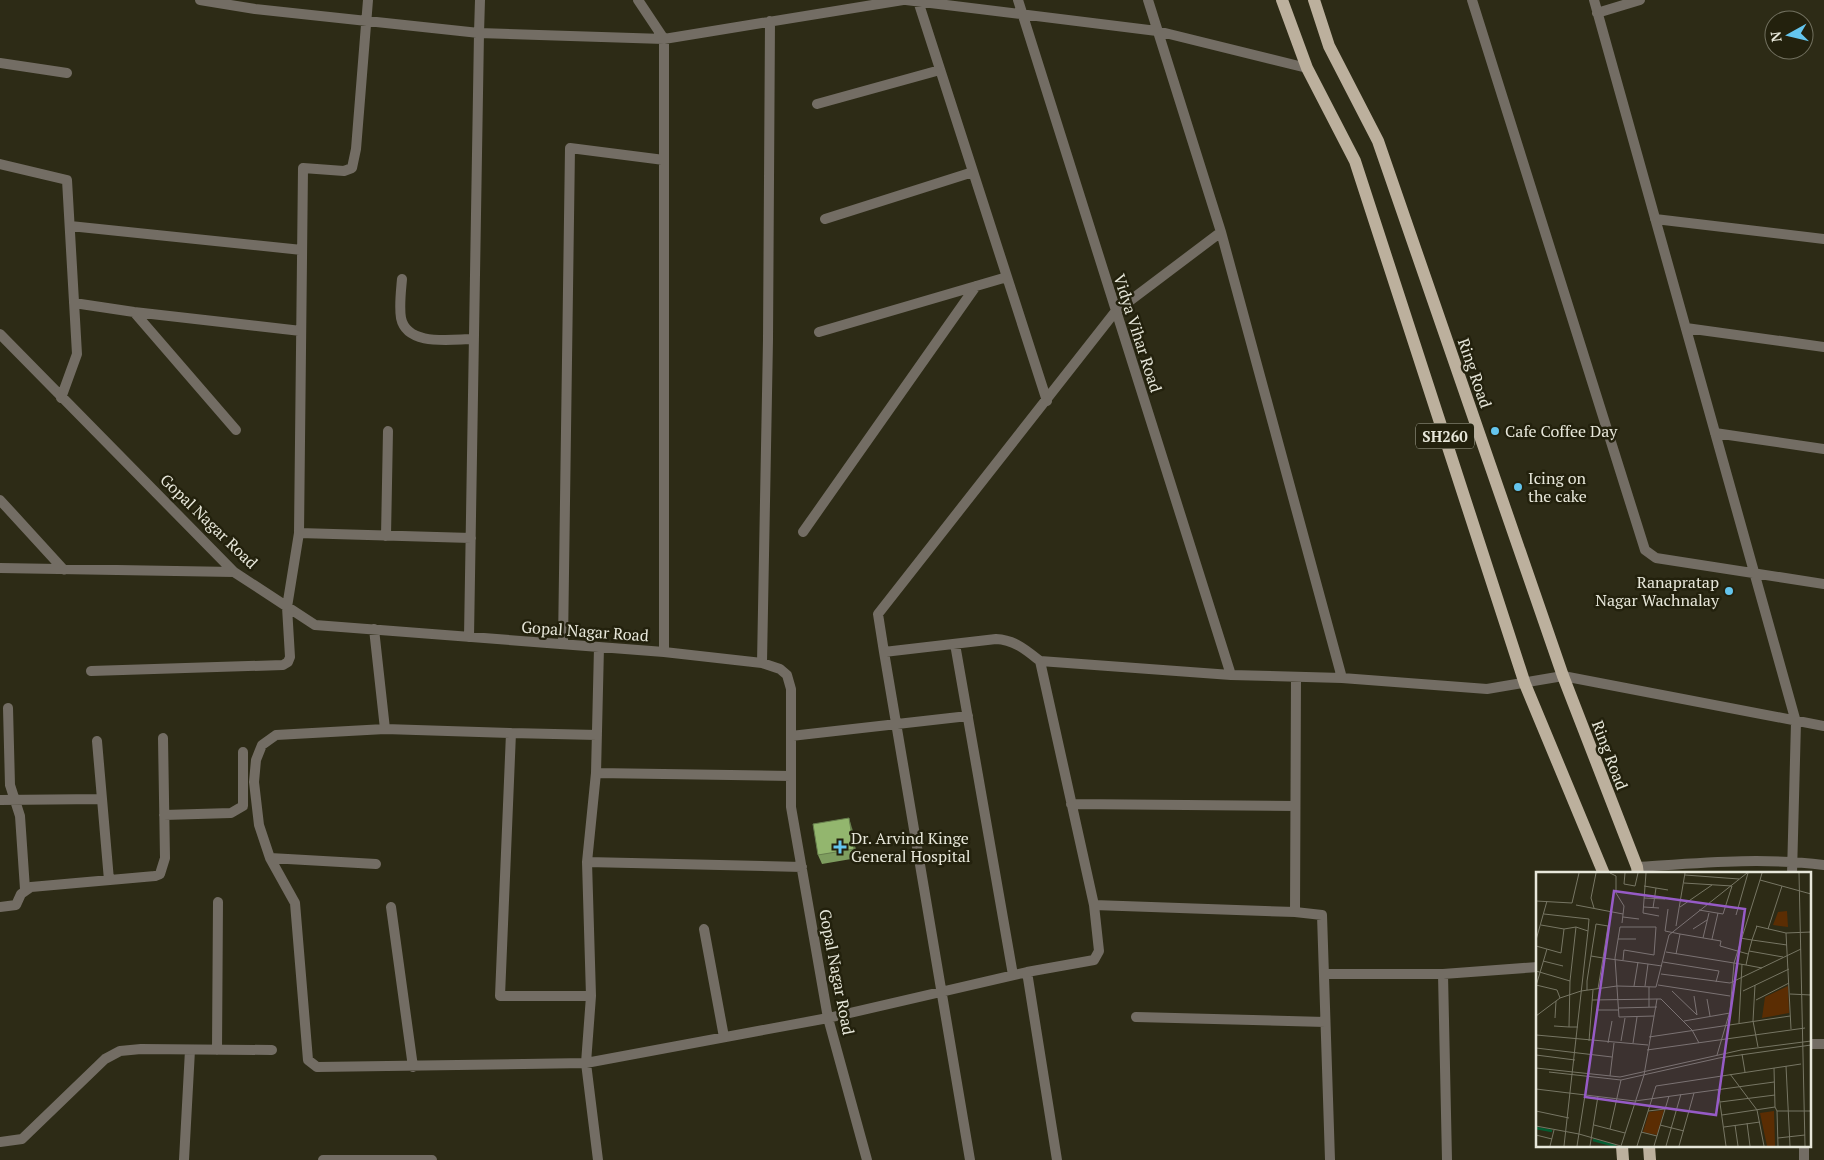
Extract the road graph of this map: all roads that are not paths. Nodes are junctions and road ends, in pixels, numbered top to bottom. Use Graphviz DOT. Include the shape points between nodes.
graph roads {
  1 [pos="200,0"];
  2 [pos="368,0"];
  3 [pos="480,0"];
  4 [pos="638,0"];
  5 [pos="904,0"];
  6 [pos="1018,0"];
  7 [pos="1148,0"];
  8 [pos="1282,0"];
  9 [pos="1314,0"];
  10 [pos="1472,0"];
  11 [pos="1594,0"];
  12 [pos="1640,0"];
  13 [pos="918,1"];
  14 [pos="255,5"];
  15 [pos="1022,13"];
  16 [pos="1597,13"];
  17 [pos="770,21"];
  18 [pos="364,22"];
  19 [pos="1157,32"];
  20 [pos="479,33"];
  21 [pos="664,39"];
  22 [pos="0,63"];
  23 [pos="1308,68"];
  24 [pos="940,70"];
  25 [pos="67,73"];
  26 [pos="817,104"];
  27 [pos="664,160"];
  28 [pos="0,164"];
  29 [pos="973,172"];
  30 [pos="1655,218"];
  31 [pos="825,219"];
  32 [pos="70,226"];
  33 [pos="1221,232"];
  34 [pos="1824,239"];
  35 [pos="302,250"];
  36 [pos="1007,277"];
  37 [pos="402,280"];
  38 [pos="976,286"];
  39 [pos="74,303"];
  40 [pos="134,312"];
  41 [pos="1115,312"];
  42 [pos="1686,328"];
  43 [pos="301,331"];
  44 [pos="820,332"];
  45 [pos="0,334"];
  46 [pos="473,339"];
  47 [pos="1824,347"];
  48 [pos="61,398"];
  49 [pos="1046,401"];
  50 [pos="236,430"];
  51 [pos="388,431"];
  52 [pos="1715,433"];
  53 [pos="1824,448"];
  54 [pos="0,500"];
  55 [pos="803,532"];
  56 [pos="299,533"];
  57 [pos="386,536"];
  58 [pos="470,538"];
  59 [pos="0,568"];
  60 [pos="64,570"];
  61 [pos="234,572"];
  62 [pos="1754,572"];
  63 [pos="1824,584"];
  64 [pos="287,606"];
  65 [pos="374,629"];
  66 [pos="469,637"];
  67 [pos="563,644"];
  68 [pos="955,644"];
  69 [pos="599,647"];
  70 [pos="664,652"];
  71 [pos="884,652"];
  72 [pos="1040,661"];
  73 [pos="762,663"];
  74 [pos="91,671"];
  75 [pos="1231,675"];
  76 [pos="1563,676"];
  77 [pos="1296,677"];
  78 [pos="1342,678"];
  79 [pos="1525,684"];
  80 [pos="8,708"];
  81 [pos="968,716"];
  82 [pos="1796,722"];
  83 [pos="896,725"];
  84 [pos="1824,726"];
  85 [pos="385,729"];
  86 [pos="511,733"];
  87 [pos="597,735"];
  88 [pos="791,736"];
  89 [pos="163,738"];
  90 [pos="97,741"];
  91 [pos="243,752"];
  92 [pos="596,773"];
  93 [pos="791,776"];
  94 [pos="102,799"];
  95 [pos="0,800"];
  96 [pos="15,800"];
  97 [pos="1071,804"];
  98 [pos="1295,806"];
  99 [pos="164,815"];
  100 [pos="270,858"];
  101 [pos="1791,861"];
  102 [pos="587,862"];
  103 [pos="376,864"];
  104 [pos="1824,865"];
  105 [pos="802,867"];
  106 [pos="1637,871"];
  107 [pos="1603,872"];
  108 [pos="1792,872"];
  109 [pos="109,880"];
  110 [pos="25,889"];
  111 [pos="218,902"];
  112 [pos="1094,905"];
  113 [pos="0,907"];
  114 [pos="391,907"];
  115 [pos="1295,912"];
  116 [pos="704,929"];
  117 [pos="1536,967"];
  118 [pos="1027,972"];
  119 [pos="1324,974"];
  120 [pos="1442,974"];
  121 [pos="1013,975"];
  122 [pos="940,992"];
  123 [pos="591,996"];
  124 [pos="1136,1017"];
  125 [pos="828,1018"];
  126 [pos="1325,1022"];
  127 [pos="724,1037"];
  128 [pos="190,1050"];
  129 [pos="217,1050"];
  130 [pos="272,1050"];
  131 [pos="586,1063"];
  132 [pos="413,1067"];
  133 [pos="0,1142"];
  134 [pos="184,1160"];
  135 [pos="323,1160"];
  136 [pos="432,1160"];
  137 [pos="598,1160"];
  138 [pos="867,1160"];
  139 [pos="970,1160"];
  140 [pos="1057,1160"];
  141 [pos="1330,1160"];
  142 [pos="1448,1160"];
  1 -- 14 [label="street"];
  2 -- 18 [label="street"];
  3 -- 20 [label="street"];
  4 -- 21 [label="street"];
  5 -- 13 [label="street"];
  5 -- 17 [label="street"];
  6 -- 15 [label="street, Vidya Vihar Road"];
  7 -- 19 [label="street"];
  8 -- 23 [label="main road, SH260"];
  9 -- 76 [label="main road, Ring Road / SH260" via="1329,46 1378,141"];
  10 -- 62 [label="street" via="1645,550 1656,558"];
  11 -- 16 [label="street"];
  12 -- 16 [label="street"];
  13 -- 15 [label="street"];
  13 -- 24 [label="street"];
  14 -- 18 [label="street"];
  15 -- 19 [label="street"];
  15 -- 41 [label="street, Vidya Vihar Road"];
  16 -- 30 [label="street"];
  17 -- 21 [label="street"];
  17 -- 73 [label="street"];
  18 -- 20 [label="street"];
  18 -- 35 [label="street" via="352,168 344,171 303,168"];
  19 -- 23 [label="street"];
  19 -- 33 [label="street"];
  20 -- 21 [label="street"];
  20 -- 46 [label="street"];
  21 -- 27 [label="street"];
  22 -- 25 [label="street"];
  23 -- 79 [label="main road, SH260" via="1355,161"];
  24 -- 26 [label="street"];
  24 -- 29 [label="street"];
  27 -- 67 [label="street" via="570,148"];
  27 -- 70 [label="street"];
  28 -- 32 [label="street" via="68,180"];
  29 -- 31 [label="street"];
  29 -- 36 [label="street"];
  30 -- 34 [label="street"];
  30 -- 42 [label="street"];
  32 -- 35 [label="street"];
  32 -- 39 [label="street"];
  33 -- 41 [label="street"];
  33 -- 78 [label="street"];
  35 -- 43 [label="street"];
  36 -- 38 [label="street"];
  36 -- 49 [label="street"];
  37 -- 46 [label="street" via="401,319 407,330 420,338"];
  38 -- 44 [label="street"];
  38 -- 55 [label="street"];
  39 -- 40 [label="street"];
  39 -- 48 [label="street" via="77,354"];
  40 -- 43 [label="street"];
  40 -- 50 [label="street"];
  41 -- 49 [label="street"];
  41 -- 75 [label="street, Vidya Vihar Road"];
  42 -- 47 [label="street"];
  42 -- 52 [label="street"];
  43 -- 56 [label="street"];
  45 -- 48 [label="street, Gopal Nagar Road"];
  46 -- 58 [label="street"];
  48 -- 61 [label="street, Gopal Nagar Road"];
  49 -- 71 [label="street" via="878,614"];
  51 -- 57 [label="street"];
  52 -- 53 [label="street"];
  52 -- 62 [label="street"];
  54 -- 60 [label="street"];
  56 -- 57 [label="street"];
  56 -- 64 [label="street"];
  57 -- 58 [label="street"];
  58 -- 66 [label="street"];
  59 -- 60 [label="street"];
  60 -- 61 [label="street"];
  61 -- 64 [label="street, Gopal Nagar Road"];
  62 -- 63 [label="street"];
  62 -- 82 [label="street"];
  64 -- 65 [label="street, Gopal Nagar Road" via="315,625"];
  64 -- 74 [label="street" via="290,657 283,665"];
  65 -- 66 [label="street, Gopal Nagar Road"];
  65 -- 85 [label="street"];
  66 -- 67 [label="street, Gopal Nagar Road"];
  67 -- 69 [label="street, Gopal Nagar Road"];
  68 -- 71 [label="street"];
  68 -- 72 [label="street" via="1007,640 1022,646"];
  68 -- 81 [label="street"];
  69 -- 70 [label="street, Gopal Nagar Road"];
  69 -- 87 [label="street"];
  70 -- 73 [label="street, Gopal Nagar Road"];
  71 -- 83 [label="street"];
  72 -- 75 [label="street"];
  72 -- 97 [label="street"];
  73 -- 88 [label="street, Gopal Nagar Road" via="787,675 791,689"];
  75 -- 77 [label="street"];
  76 -- 79 [label="street"];
  76 -- 82 [label="street"];
  76 -- 106 [label="main road, Ring Road / SH260"];
  77 -- 78 [label="street"];
  77 -- 98 [label="street"];
  78 -- 79 [label="street" via="1487,689"];
  79 -- 107 [label="main road, SH260"];
  80 -- 96 [label="street" via="10,785"];
  81 -- 83 [label="street"];
  81 -- 121 [label="street"];
  82 -- 84 [label="street"];
  82 -- 101 [label="street"];
  83 -- 88 [label="street"];
  83 -- 122 [label="street"];
  85 -- 86 [label="street"];
  85 -- 100 [label="street" via="276,735 262,745 256,760 254,782 260,825"];
  86 -- 87 [label="street"];
  86 -- 123 [label="street" via="500,996"];
  87 -- 92 [label="street"];
  88 -- 93 [label="street, Gopal Nagar Road"];
  89 -- 99 [label="street"];
  90 -- 94 [label="street"];
  91 -- 99 [label="street" via="243,806 231,813"];
  92 -- 93 [label="street"];
  92 -- 102 [label="street"];
  93 -- 105 [label="street, Gopal Nagar Road" via="791,807"];
  94 -- 96 [label="street"];
  94 -- 109 [label="street"];
  95 -- 96 [label="street"];
  96 -- 110 [label="street" via="20,816"];
  97 -- 98 [label="street"];
  97 -- 112 [label="street"];
  98 -- 115 [label="street"];
  99 -- 109 [label="street" via="165,858 160,874"];
  100 -- 103 [label="street"];
  100 -- 132 [label="street" via="295,903 308,1060 317,1067"];
  101 -- 104 [label="street"];
  101 -- 106 [label="street" via="1728,861"];
  101 -- 108 [label="street"];
  102 -- 105 [label="street"];
  102 -- 123 [label="street"];
  105 -- 125 [label="street, Gopal Nagar Road"];
  109 -- 110 [label="street"];
  110 -- 113 [label="street" via="16,905"];
  111 -- 129 [label="street"];
  112 -- 115 [label="street"];
  112 -- 118 [label="street" via="1099,951 1094,960"];
  114 -- 132 [label="street"];
  115 -- 119 [label="street" via="1322,915"];
  116 -- 127 [label="street"];
  117 -- 120 [label="street"];
  118 -- 121 [label="street"];
  118 -- 140 [label="street"];
  119 -- 120 [label="street"];
  119 -- 126 [label="street"];
  120 -- 142 [label="street"];
  121 -- 122 [label="street"];
  122 -- 125 [label="street"];
  122 -- 139 [label="street"];
  123 -- 131 [label="street"];
  124 -- 126 [label="street"];
  125 -- 127 [label="street"];
  125 -- 138 [label="street, Gopal Nagar Road"];
  126 -- 141 [label="street"];
  127 -- 131 [label="street"];
  128 -- 129 [label="street"];
  128 -- 133 [label="street" via="120,1051 105,1059 22,1139"];
  128 -- 134 [label="street"];
  129 -- 130 [label="street"];
  131 -- 132 [label="street"];
  131 -- 137 [label="street"];
  135 -- 136 [label="street"];
}
